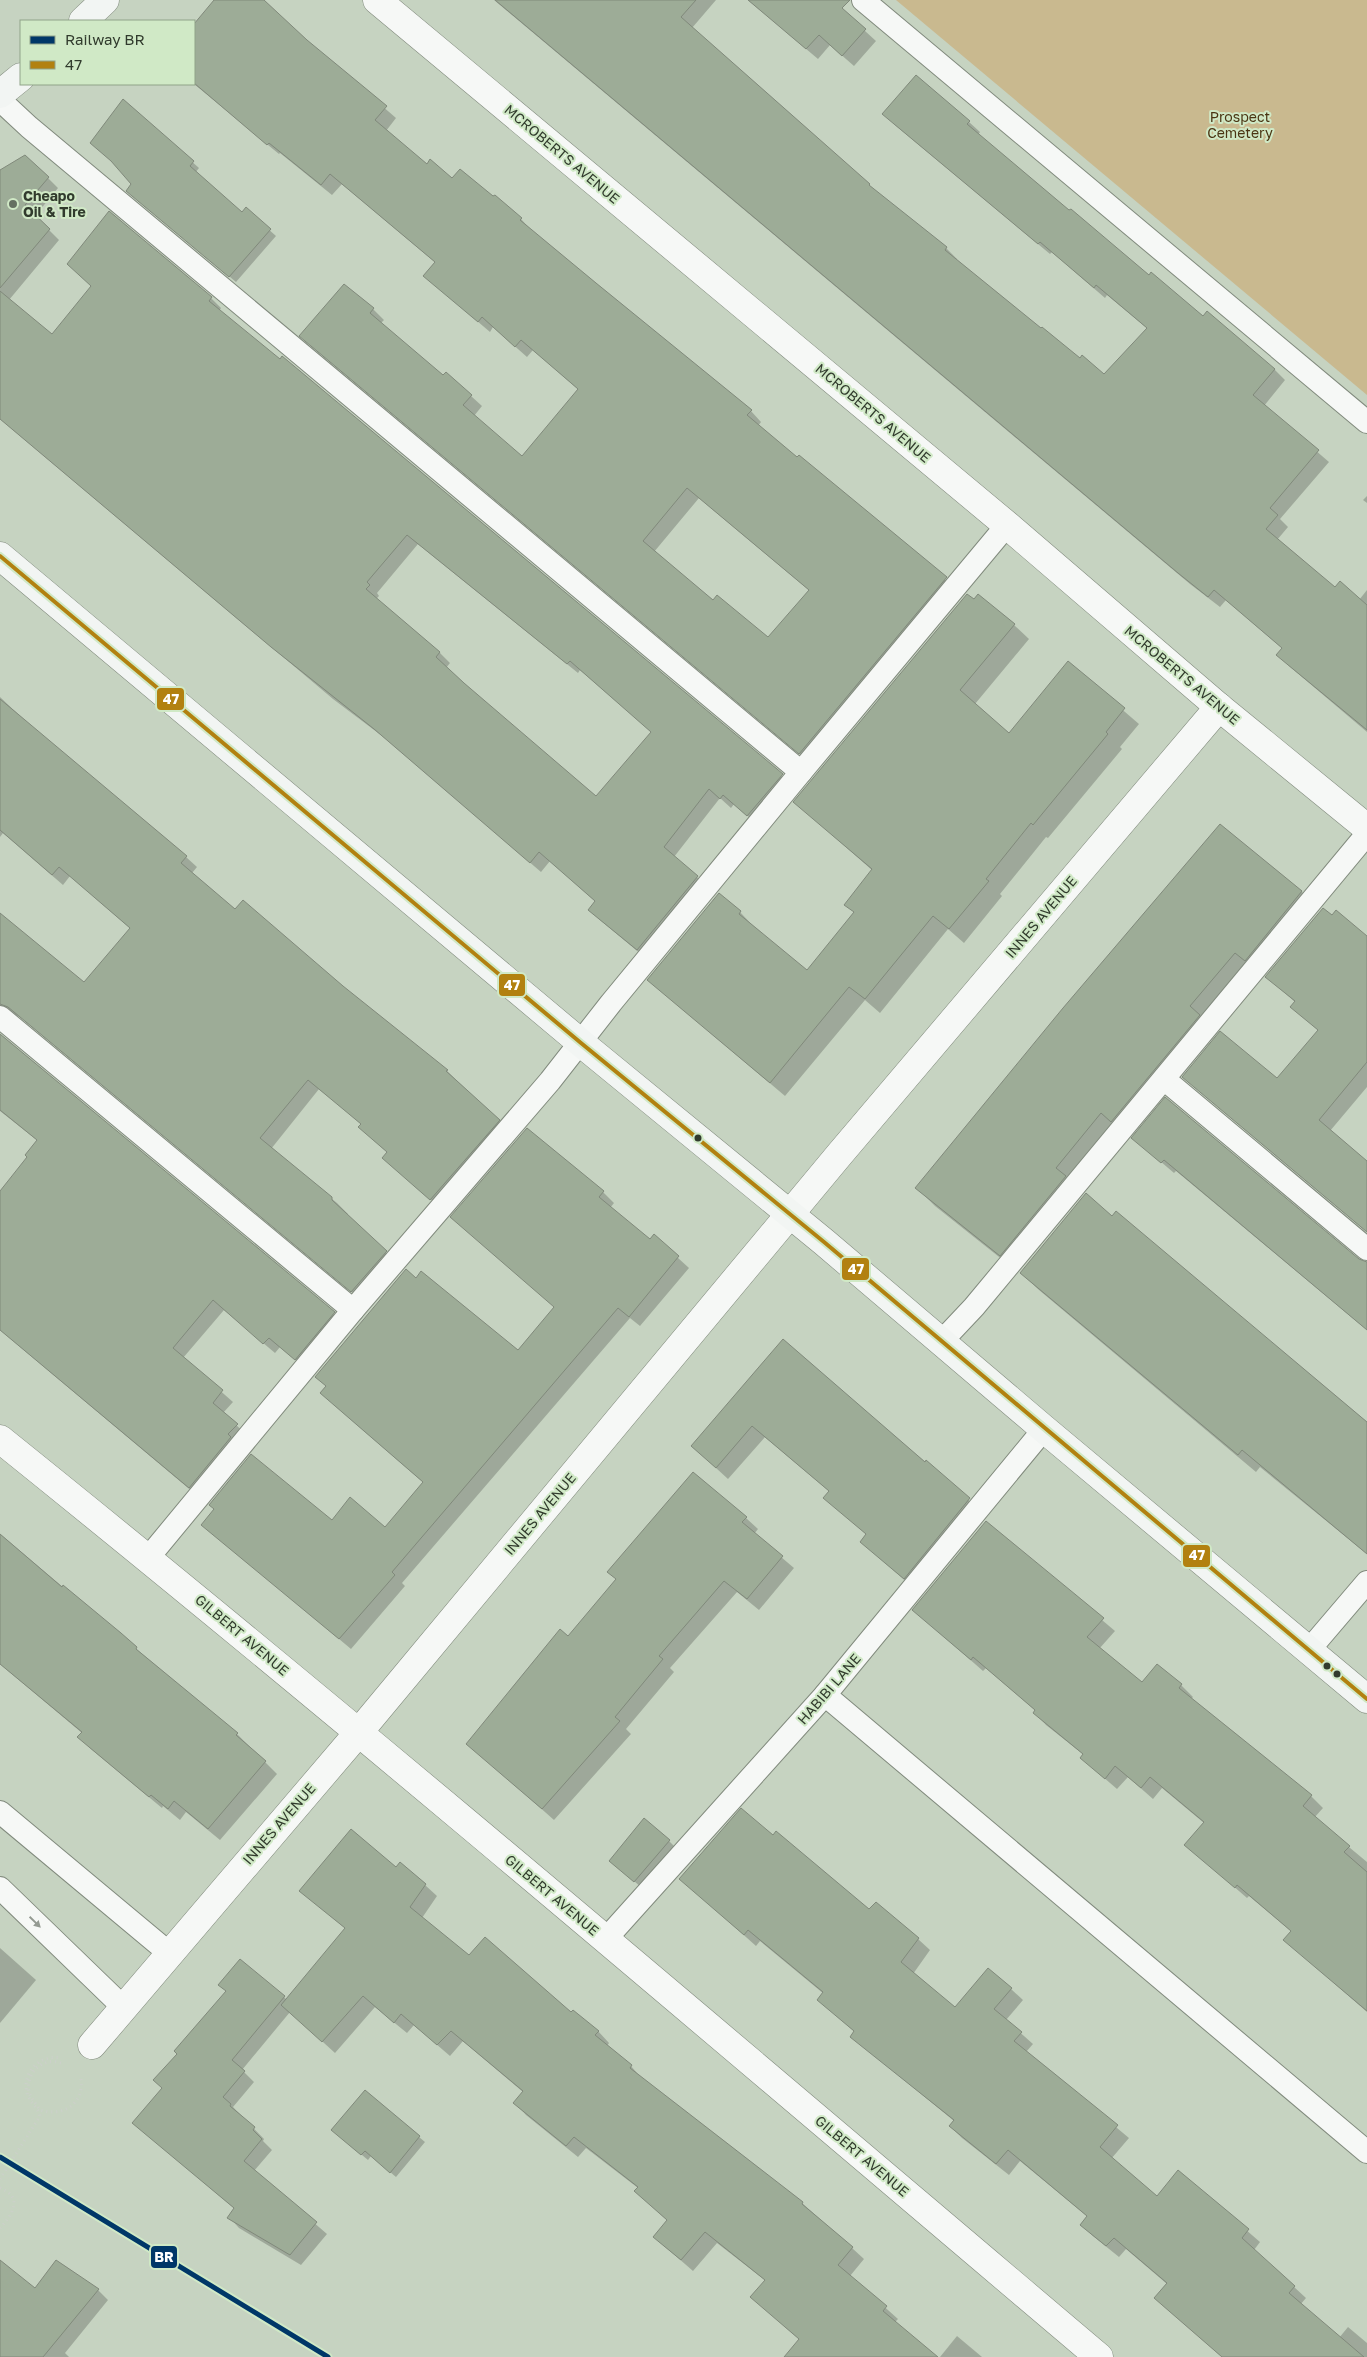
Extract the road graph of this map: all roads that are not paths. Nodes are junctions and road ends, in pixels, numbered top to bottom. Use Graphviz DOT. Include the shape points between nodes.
graph roads {
  1 [pos="105,0"];
  2 [pos="377,0"];
  3 [pos="863,0"];
  4 [pos="84,20"];
  5 [pos="20,78"];
  6 [pos="0,94"];
  7 [pos="0,100"];
  8 [pos="1367,422"];
  9 [pos="1008,525"];
  10 [pos="0,556"];
  11 [pos="1219,707"];
  12 [pos="801,772"];
  13 [pos="1367,828"];
  14 [pos="1367,834"];
  15 [pos="0,1017"];
  16 [pos="581,1043"];
  17 [pos="1164,1079"];
  18 [pos="790,1214"];
  19 [pos="1367,1249"];
  20 [pos="353,1310"];
  21 [pos="941,1342"];
  22 [pos="1044,1430"];
  23 [pos="0,1439"];
  24 [pos="148,1558"];
  25 [pos="1367,1582"];
  26 [pos="1309,1650"];
  27 [pos="826,1695"];
  28 [pos="1367,1699"];
  29 [pos="359,1732"];
  30 [pos="0,1812"];
  31 [pos="0,1888"];
  32 [pos="605,1940"];
  33 [pos="169,1953"];
  34 [pos="124,2007"];
  35 [pos="92,2045"];
  36 [pos="1367,2152"];
  37 [pos="1099,2357"];
  1 -- 4 [label="street"];
  2 -- 9 [label="street, MCROBERTS AVENUE"];
  3 -- 8 [label="lane"];
  5 -- 6 [label="street"];
  7 -- 12 [label="lane"];
  9 -- 11 [label="street, MCROBERTS AVENUE"];
  9 -- 12 [label="lane"];
  10 -- 16 [label="street"];
  11 -- 13 [label="street, MCROBERTS AVENUE"];
  11 -- 18 [label="street, INNES AVENUE"];
  12 -- 16 [label="lane"];
  14 -- 17 [label="lane"];
  15 -- 20 [label="lane"];
  16 -- 18 [label="street"];
  16 -- 20 [label="lane"];
  17 -- 19 [label="lane"];
  17 -- 21 [label="lane"];
  18 -- 21 [label="street"];
  18 -- 29 [label="street, INNES AVENUE"];
  20 -- 24 [label="lane"];
  21 -- 22 [label="street"];
  22 -- 26 [label="street"];
  22 -- 27 [label="lane, HABIBI LANE"];
  23 -- 24 [label="street, GILBERT AVENUE"];
  24 -- 29 [label="street, GILBERT AVENUE"];
  25 -- 26 [label="lane"];
  26 -- 28 [label="street"];
  27 -- 32 [label="lane, HABIBI LANE"];
  27 -- 36 [label="lane"];
  29 -- 32 [label="street, GILBERT AVENUE"];
  29 -- 33 [label="street, INNES AVENUE"];
  30 -- 33 [label="lane"];
  31 -- 34 [label="lane, one-way"];
  32 -- 37 [label="street, GILBERT AVENUE"];
  33 -- 34 [label="street, INNES AVENUE"];
  34 -- 35 [label="street, INNES AVENUE"];
}
